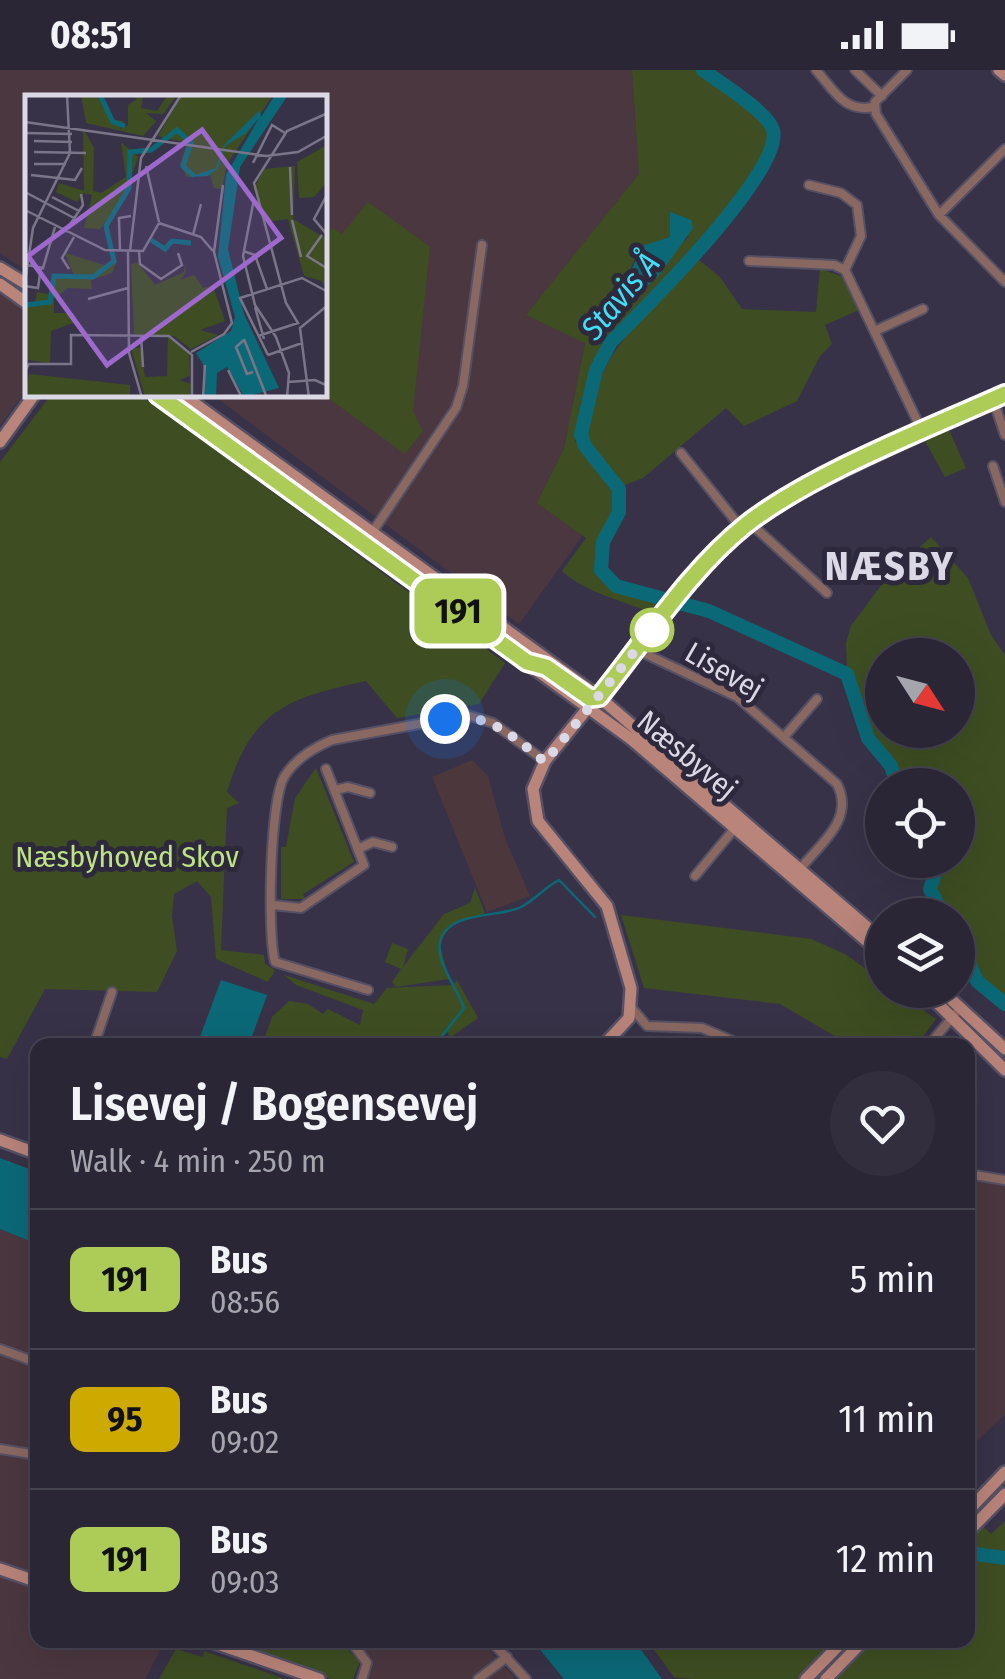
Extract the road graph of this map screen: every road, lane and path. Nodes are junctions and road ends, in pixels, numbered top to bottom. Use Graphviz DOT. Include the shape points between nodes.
graph roads {
  1 [pos="816,70"];
  2 [pos="855,70"];
  3 [pos="907,70"];
  4 [pos="1000,70"];
  5 [pos="1005,76"];
  6 [pos="882,96"];
  7 [pos="872,107"];
  8 [pos="1005,148"];
  9 [pos="809,184"];
  10 [pos="939,216"];
  11 [pos="482,245"];
  12 [pos="748,261"];
  13 [pos="0,268"];
  14 [pos="845,270"];
  15 [pos="1005,282"];
  16 [pos="25,284"];
  17 [pos="923,309"];
  18 [pos="877,330"];
  19 [pos="999,396"];
  20 [pos="32,398"];
  21 [pos="162,398"];
  22 [pos="187,398"];
  23 [pos="922,432"];
  24 [pos="1005,435"];
  25 [pos="0,442"];
  26 [pos="681,454"];
  27 [pos="992,466"];
  28 [pos="1005,502"];
  29 [pos="746,526"];
  30 [pos="369,537"];
  31 [pos="827,593"];
  32 [pos="637,650"];
  33 [pos="527,662"];
  34 [pos="599,697"];
  35 [pos="816,699"];
  36 [pos="589,708"];
  37 [pos="784,738"];
  38 [pos="650,740"];
  39 [pos="545,762"];
  40 [pos="326,768"];
  41 [pos="335,790"];
  42 [pos="370,793"];
  43 [pos="735,828"];
  44 [pos="392,847"];
  45 [pos="360,848"];
  46 [pos="800,869"];
  47 [pos="695,876"];
  48 [pos="273,905"];
  49 [pos="865,925"];
  50 [pos="865,939"];
  51 [pos="368,990"];
  52 [pos="112,992"];
  53 [pos="631,1007"];
  54 [pos="950,1008"];
  55 [pos="953,1008"];
  56 [pos="956,1012"];
  57 [pos="96,1038"];
  58 [pos="612,1038"];
  59 [pos="726,1038"];
  60 [pos="935,1038"];
  61 [pos="1005,1049"];
  62 [pos="1005,1070"];
  63 [pos="0,1140"];
  64 [pos="30,1151"];
  65 [pos="975,1175"];
  66 [pos="1005,1180"];
  67 [pos="0,1349"];
  68 [pos="30,1360"];
  69 [pos="0,1449"];
  70 [pos="30,1454"];
  71 [pos="1005,1472"];
  72 [pos="1005,1494"];
  73 [pos="975,1504"];
  74 [pos="975,1525"];
  75 [pos="0,1569"];
  76 [pos="30,1579"];
  77 [pos="229,1648"];
  78 [pos="356,1648"];
  79 [pos="498,1648"];
  80 [pos="836,1648"];
  81 [pos="856,1648"];
  82 [pos="507,1657"];
  83 [pos="320,1679"];
  84 [pos="362,1679"];
  85 [pos="478,1679"];
  86 [pos="526,1679"];
  87 [pos="806,1679"];
  88 [pos="826,1679"];
  1 -- 7 [label="street" via="847,106"];
  2 -- 6 [label="street"];
  3 -- 6 [label="street"];
  4 -- 5 [label="street"];
  6 -- 7 [label="street"];
  7 -- 10 [label="street"];
  8 -- 10 [label="street"];
  9 -- 14 [label="street" via="857,205 862,236"];
  10 -- 15 [label="street"];
  11 -- 30 [label="street" via="456,408"];
  12 -- 14 [label="street"];
  13 -- 16 [label="street"];
  14 -- 18 [label="street"];
  17 -- 18 [label="street"];
  18 -- 23 [label="street"];
  19 -- 23 [label="street"];
  19 -- 24 [label="street"];
  20 -- 25 [label="street"];
  21 -- 30 [label="street, Næsbyvej"];
  22 -- 30 [label="street, Næsbyvej"];
  23 -- 29 [label="street" via="790,496"];
  26 -- 29 [label="street"];
  27 -- 28 [label="street"];
  29 -- 31 [label="street"];
  29 -- 32 [label="street" via="686,586"];
  30 -- 33 [label="street, Næsbyvej"];
  30 -- 34 [label="street, Næsbyvej"];
  32 -- 34 [label="street"];
  32 -- 37 [label="street, Lisevej" via="737,698"];
  33 -- 34 [label="street"];
  33 -- 36 [label="street, Næsbyvej"];
  34 -- 36 [label="street"];
  34 -- 38 [label="street, Næsbyvej"];
  35 -- 37 [label="street, Lisevej"];
  36 -- 38 [label="street" via="599,706"];
  36 -- 39 [label="street"];
  36 -- 43 [label="street, Næsbyvej"];
  37 -- 46 [label="street, Lisevej" via="838,784 845,804 839,823"];
  38 -- 46 [label="street, Næsbyvej"];
  39 -- 48 [label="street" via="493,723 467,715 313,748 278,791"];
  39 -- 53 [label="street" via="534,789 538,820 607,906"];
  40 -- 41 [label="street"];
  41 -- 42 [label="street"];
  41 -- 45 [label="street"];
  43 -- 47 [label="street"];
  43 -- 50 [label="street, Næsbyvej"];
  44 -- 45 [label="street" via="373,842"];
  45 -- 48 [label="street" via="361,870 302,908"];
  46 -- 49 [label="street, Næsbyvej"];
  48 -- 51 [label="street" via="275,962"];
  52 -- 57 [label="street"];
  53 -- 58 [label="street"];
  53 -- 59 [label="street" via="647,1026 702,1028"];
  54 -- 56 [label="street"];
  55 -- 56 [label="street"];
  56 -- 60 [label="street"];
  56 -- 61 [label="street"];
  56 -- 62 [label="street"];
  63 -- 64 [label="street"];
  65 -- 66 [label="street"];
  67 -- 68 [label="street"];
  69 -- 70 [label="street"];
  71 -- 73 [label="street"];
  72 -- 74 [label="street"];
  75 -- 76 [label="street"];
  77 -- 83 [label="street"];
  78 -- 84 [label="street" via="367,1663"];
  79 -- 82 [label="street"];
  80 -- 87 [label="street"];
  81 -- 88 [label="street"];
  82 -- 85 [label="street"];
  82 -- 86 [label="street"];
}
